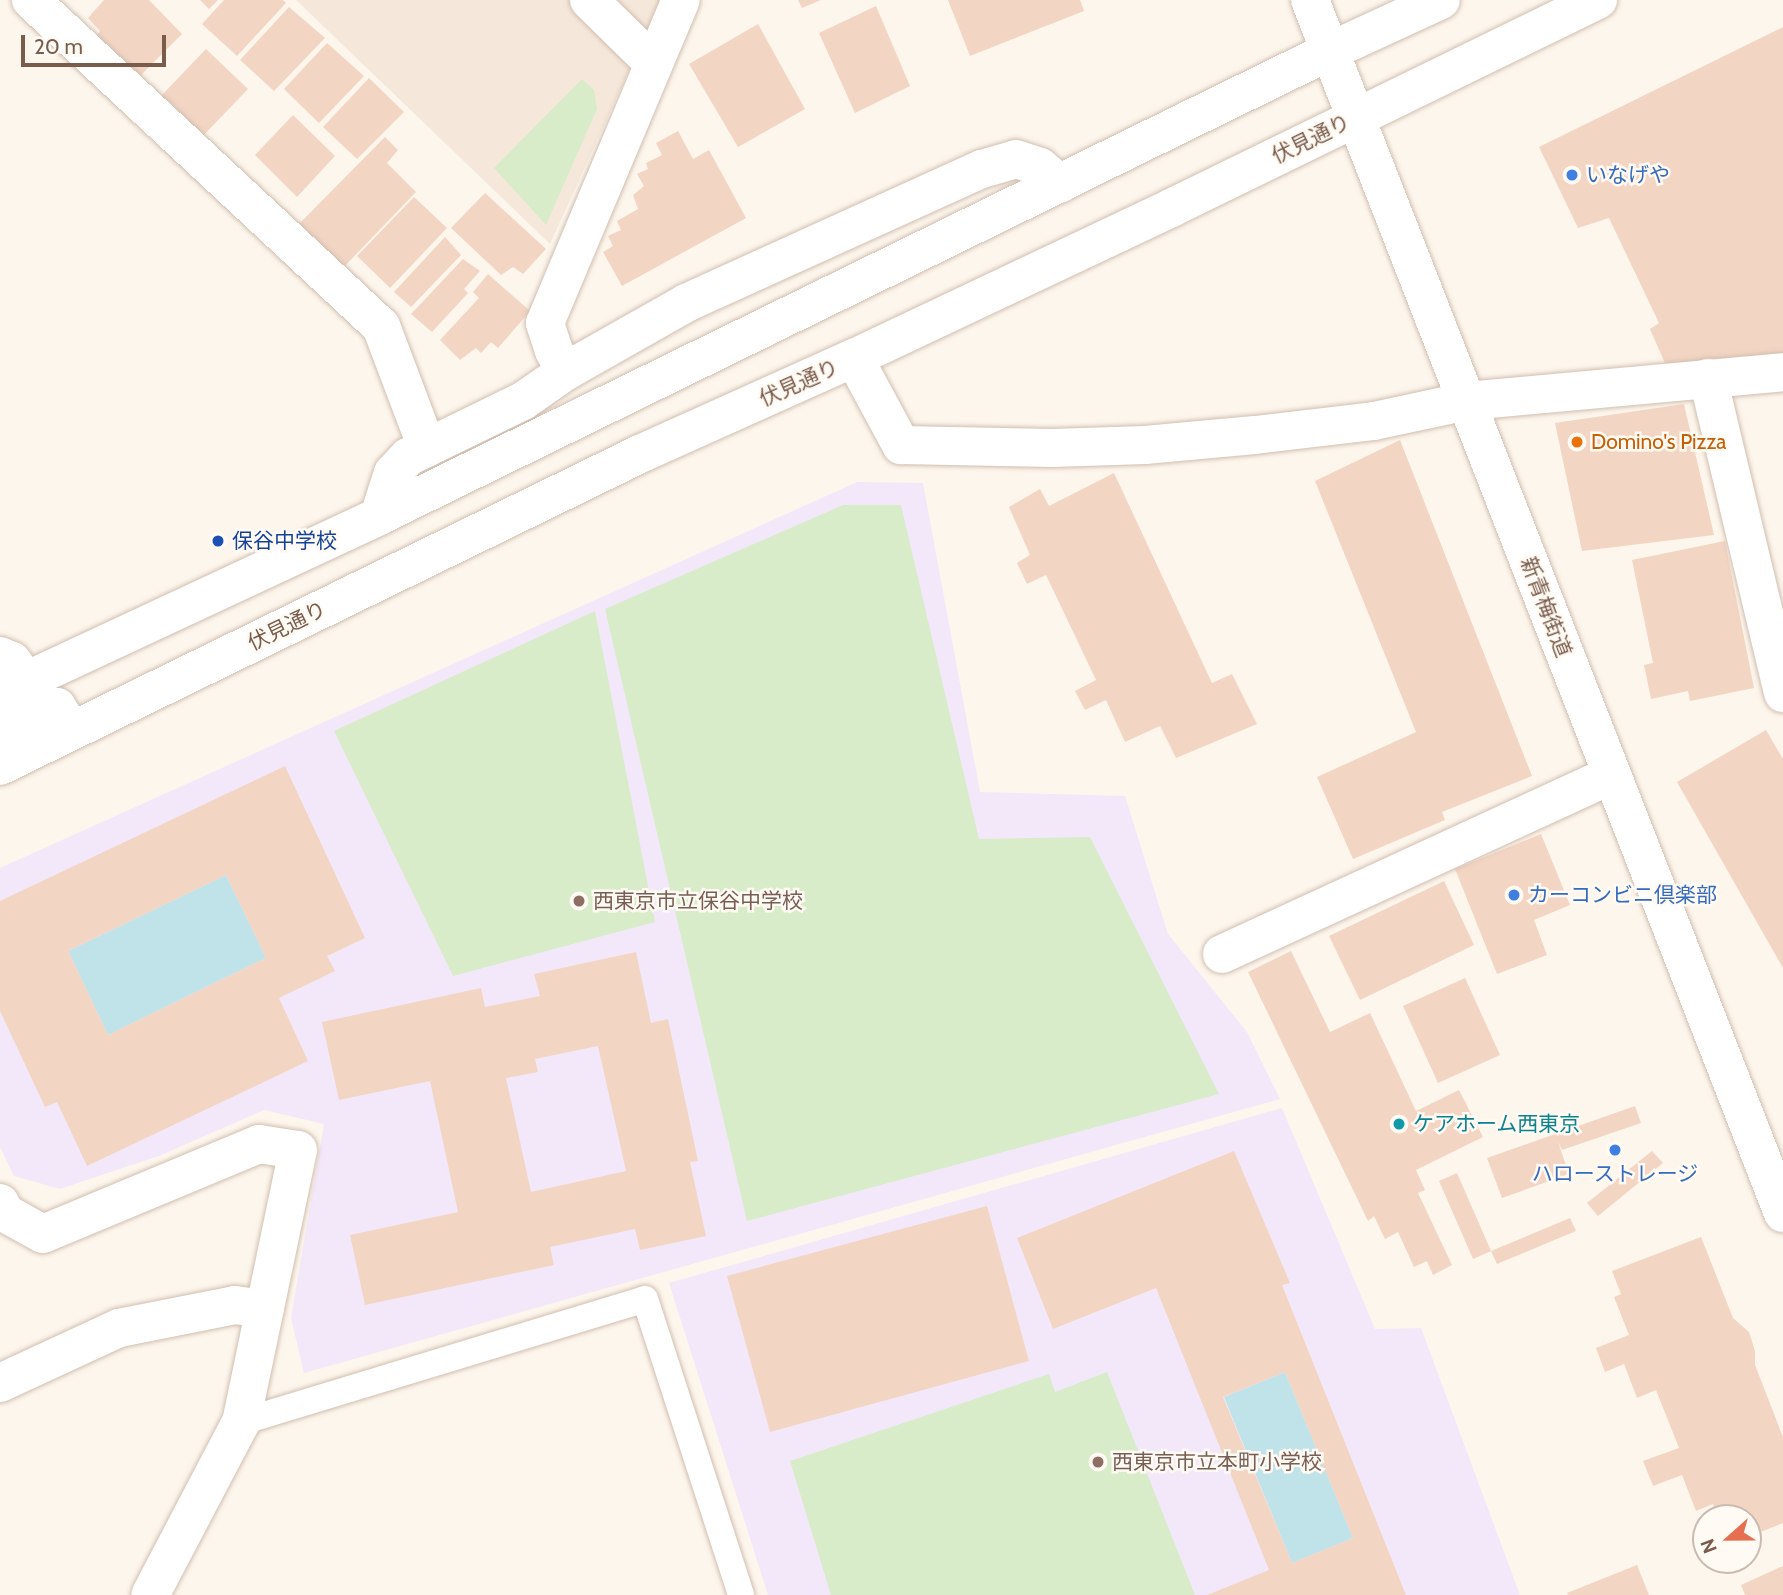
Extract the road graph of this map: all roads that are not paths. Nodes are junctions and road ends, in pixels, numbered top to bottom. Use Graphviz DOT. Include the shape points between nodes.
graph roads {
  1 [pos="31,0"];
  2 [pos="589,0"];
  3 [pos="681,0"];
  4 [pos="1310,0"];
  5 [pos="1441,0"];
  6 [pos="1598,0"];
  7 [pos="1328,52"];
  8 [pos="653,63"];
  9 [pos="1356,117"];
  10 [pos="1060,184"];
  11 [pos="854,358"];
  12 [pos="566,371"];
  13 [pos="1783,372"];
  14 [pos="1708,378"];
  15 [pos="1467,401"];
  16 [pos="428,448"];
  17 [pos="379,516"];
  18 [pos="9,676"];
  19 [pos="1783,693"];
  20 [pos="0,727"];
  21 [pos="72,731"];
  22 [pos="0,766"];
  23 [pos="1611,775"];
  24 [pos="1222,954"];
  25 [pos="1774,1160"];
  26 [pos="0,1203"];
  27 [pos="1783,1213"];
  28 [pos="265,1308"];
  29 [pos="0,1384"];
  30 [pos="241,1422"];
  31 [pos="150,1595"];
  32 [pos="741,1595"];
  1 -- 16 [label="main road" via="381,326"];
  2 -- 8 [label="main road"];
  3 -- 8 [label="main road"];
  4 -- 7 [label="main road, 新青梅街道"];
  5 -- 7 [label="main road"];
  6 -- 9 [label="main road, 伏見通り"];
  7 -- 9 [label="main road, 新青梅街道"];
  7 -- 10 [label="main road"];
  8 -- 12 [label="main road" via="545,323"];
  9 -- 11 [label="main road, 伏見通り"];
  9 -- 15 [label="main road, 新青梅街道"];
  10 -- 12 [label="main road" via="1040,167 1017,159 982,169 686,303"];
  10 -- 17 [label="main road"];
  11 -- 15 [label="main road" via="901,445 1145,445 1374,421"];
  11 -- 21 [label="main road, 伏見通り" via="640,454"];
  12 -- 16 [label="main road" via="523,401"];
  13 -- 14 [label="main road"];
  14 -- 15 [label="main road"];
  14 -- 19 [label="main road"];
  15 -- 23 [label="main road, 新青梅街道"];
  16 -- 17 [label="main road" via="408,457 393,473"];
  17 -- 18 [label="main road"];
  20 -- 21 [label="main road" via="42,708 57,707"];
  21 -- 22 [label="main road, 伏見通り"];
  23 -- 24 [label="main road"];
  23 -- 25 [label="main road, 新青梅街道"];
  25 -- 27 [label="main road, 新青梅街道"];
  26 -- 28 [label="main road" via="5,1213 43,1234 259,1144 298,1150"];
  28 -- 29 [label="main road" via="235,1305 119,1328"];
  28 -- 30 [label="main road"];
  30 -- 31 [label="main road"];
  30 -- 32 [label="lane" via="645,1299"];
}
